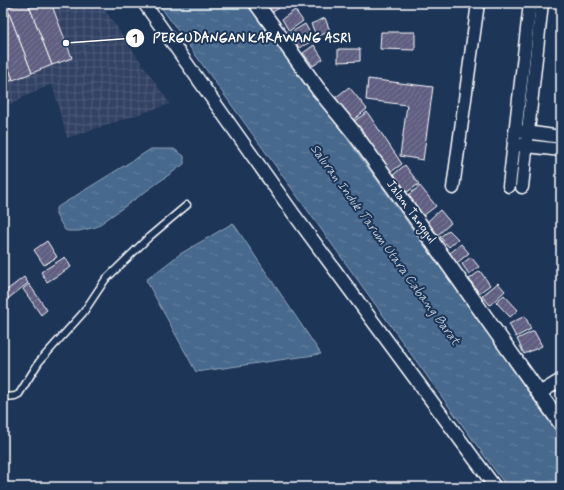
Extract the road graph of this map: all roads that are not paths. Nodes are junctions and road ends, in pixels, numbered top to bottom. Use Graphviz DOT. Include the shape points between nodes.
graph roads {
  1 [pos="144,3"];
  2 [pos="256,3"];
  3 [pos="478,3"];
  4 [pos="530,3"];
  5 [pos="542,3"];
  6 [pos="514,130"];
  7 [pos="528,132"];
  8 [pos="561,137"];
  9 [pos="513,145"];
  10 [pos="526,146"];
  11 [pos="561,150"];
  12 [pos="509,186"];
  13 [pos="522,187"];
  14 [pos="453,188"];
  15 [pos="187,204"];
  16 [pos="561,380"];
  17 [pos="538,394"];
  18 [pos="3,395"];
  19 [pos="561,424"];
  20 [pos="495,487"];
  1 -- 20 [label="street" via="293,213"];
  2 -- 17 [label="street, Jalan Tanggul" via="318,89 354,133"];
  3 -- 14 [label="street"];
  4 -- 6 [label="street"];
  5 -- 7 [label="street"];
  6 -- 7 [label="street"];
  6 -- 9 [label="street"];
  7 -- 8 [label="street"];
  7 -- 10 [label="street"];
  9 -- 10 [label="street"];
  9 -- 12 [label="street"];
  10 -- 11 [label="street"];
  10 -- 13 [label="street"];
  15 -- 18 [label="lane" via="105,280 40,362 19,394 6,397"];
  16 -- 17 [label="street"];
  17 -- 19 [label="street, Jalan Tanggul"];
}
